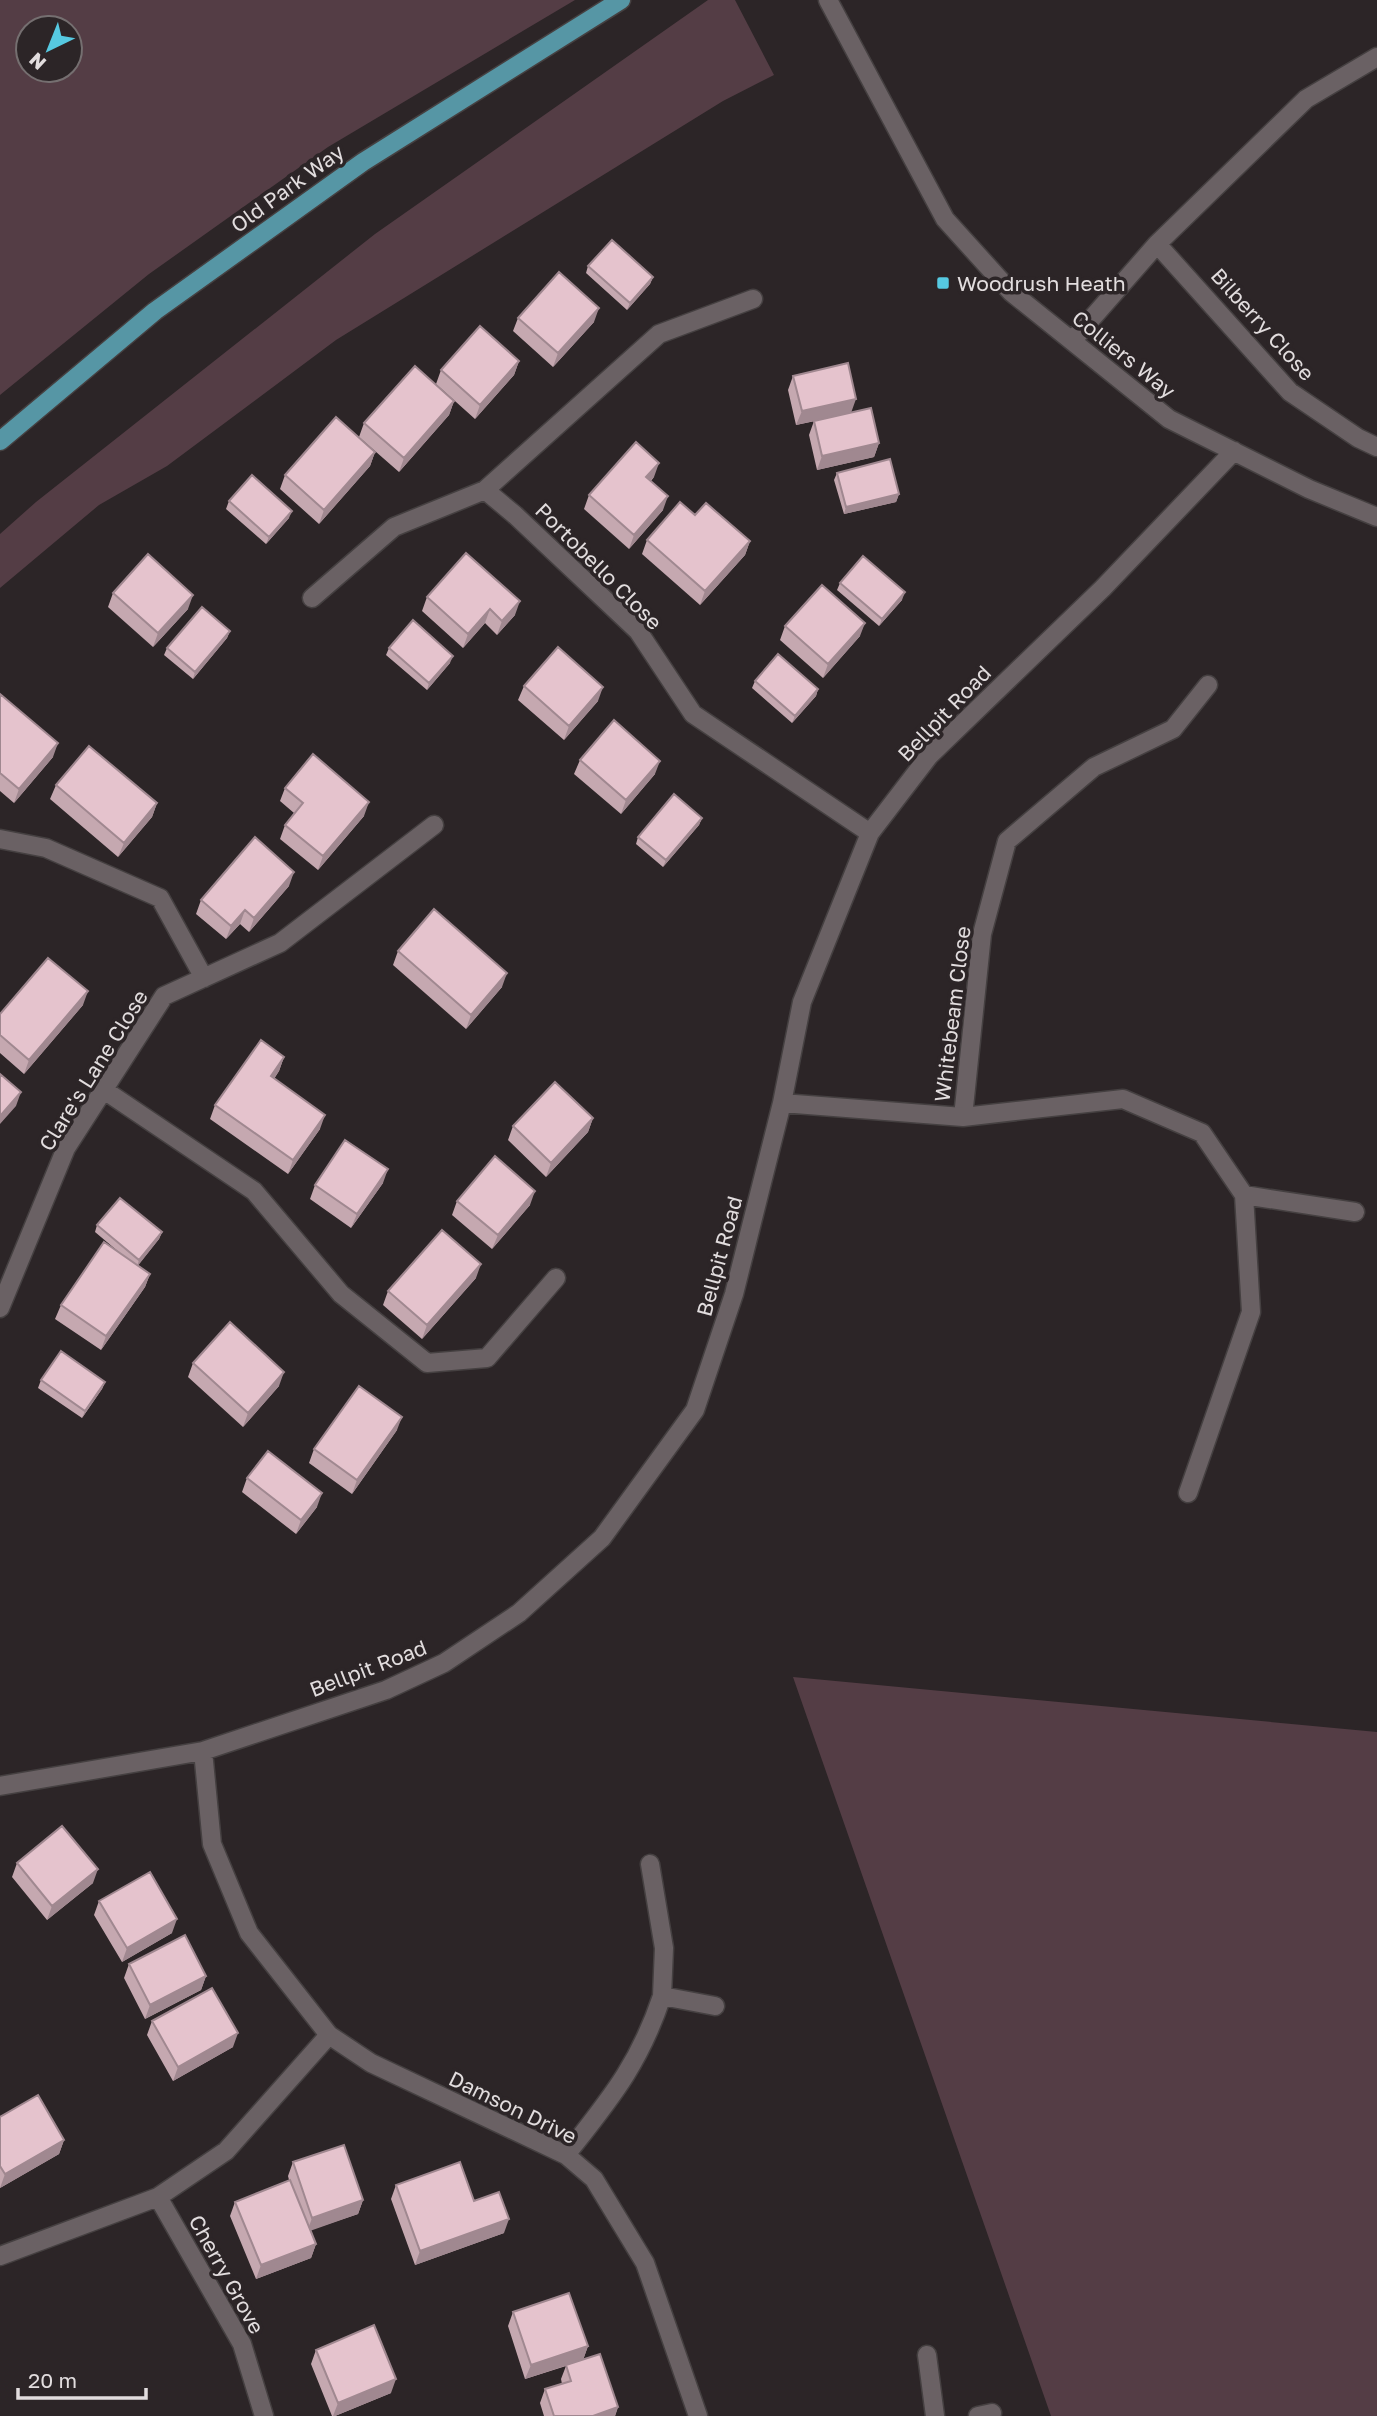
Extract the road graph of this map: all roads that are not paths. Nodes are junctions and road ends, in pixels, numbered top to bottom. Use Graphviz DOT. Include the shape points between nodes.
graph roads {
  1 [pos="621,0"];
  2 [pos="828,0"];
  3 [pos="1377,57"];
  4 [pos="1157,244"];
  5 [pos="753,299"];
  6 [pos="1072,341"];
  7 [pos="0,441"];
  8 [pos="1377,447"];
  9 [pos="1234,451"];
  10 [pos="485,490"];
  11 [pos="1377,517"];
  12 [pos="312,598"];
  13 [pos="1208,685"];
  14 [pos="434,825"];
  15 [pos="870,833"];
  16 [pos="0,839"];
  17 [pos="204,978"];
  18 [pos="104,1090"];
  19 [pos="782,1103"];
  20 [pos="963,1117"];
  21 [pos="1244,1195"];
  22 [pos="1354,1212"];
  23 [pos="555,1278"];
  24 [pos="0,1308"];
  25 [pos="1188,1493"];
  26 [pos="203,1751"];
  27 [pos="0,1786"];
  28 [pos="650,1864"];
  29 [pos="662,1996"];
  30 [pos="715,2006"];
  31 [pos="329,2035"];
  32 [pos="566,2155"];
  33 [pos="158,2197"];
  34 [pos="0,2256"];
  35 [pos="927,2355"];
  36 [pos="264,2416"];
  37 [pos="698,2416"];
  38 [pos="935,2416"];
  1 -- 7 [label="main road, Old Park Way" via="363,162 155,311"];
  2 -- 6 [label="street, Colliers Way" via="945,219 1011,292"];
  3 -- 4 [label="street" via="1306,99"];
  4 -- 6 [label="street"];
  4 -- 8 [label="street, Bilberry Close" via="1290,392"];
  5 -- 10 [label="street" via="659,334"];
  6 -- 9 [label="street, Colliers Way" via="1169,419"];
  9 -- 11 [label="street, Colliers Way"];
  9 -- 15 [label="street, Bellpit Road" via="1104,588 929,756"];
  10 -- 12 [label="street" via="394,527"];
  10 -- 15 [label="street, Portobello Close" via="638,631 693,714"];
  13 -- 20 [label="street, Whitebeam Close" via="1173,729 1094,766 1007,841 982,934"];
  14 -- 17 [label="street, Clare's Lane Close" via="280,943"];
  15 -- 19 [label="street, Bellpit Road" via="802,1002"];
  16 -- 17 [label="street" via="46,848 160,898"];
  17 -- 18 [label="street, Clare's Lane Close" via="164,996"];
  18 -- 23 [label="street" via="254,1191 341,1294 427,1363 487,1358"];
  18 -- 24 [label="street, Clare's Lane Close" via="66,1148"];
  19 -- 20 [label="street, Whitebeam Close"];
  19 -- 26 [label="street, Bellpit Road" via="734,1294 695,1410 602,1538 519,1613 444,1663 386,1690"];
  20 -- 21 [label="street, Whitebeam Close" via="1123,1098 1202,1133"];
  21 -- 22 [label="street"];
  21 -- 25 [label="street" via="1251,1312"];
  26 -- 27 [label="street, Bellpit Road"];
  26 -- 31 [label="street, Damson Drive" via="212,1844 249,1933"];
  28 -- 29 [label="street" via="664,1948"];
  29 -- 30 [label="street"];
  29 -- 32 [label="street" via="629,2074"];
  31 -- 32 [label="street, Damson Drive" via="371,2063"];
  31 -- 33 [label="street" via="226,2151"];
  32 -- 37 [label="street, Damson Drive" via="594,2179 645,2263"];
  33 -- 34 [label="street"];
  33 -- 36 [label="street, Cherry Grove" via="242,2344"];
  35 -- 38 [label="street"];
}
